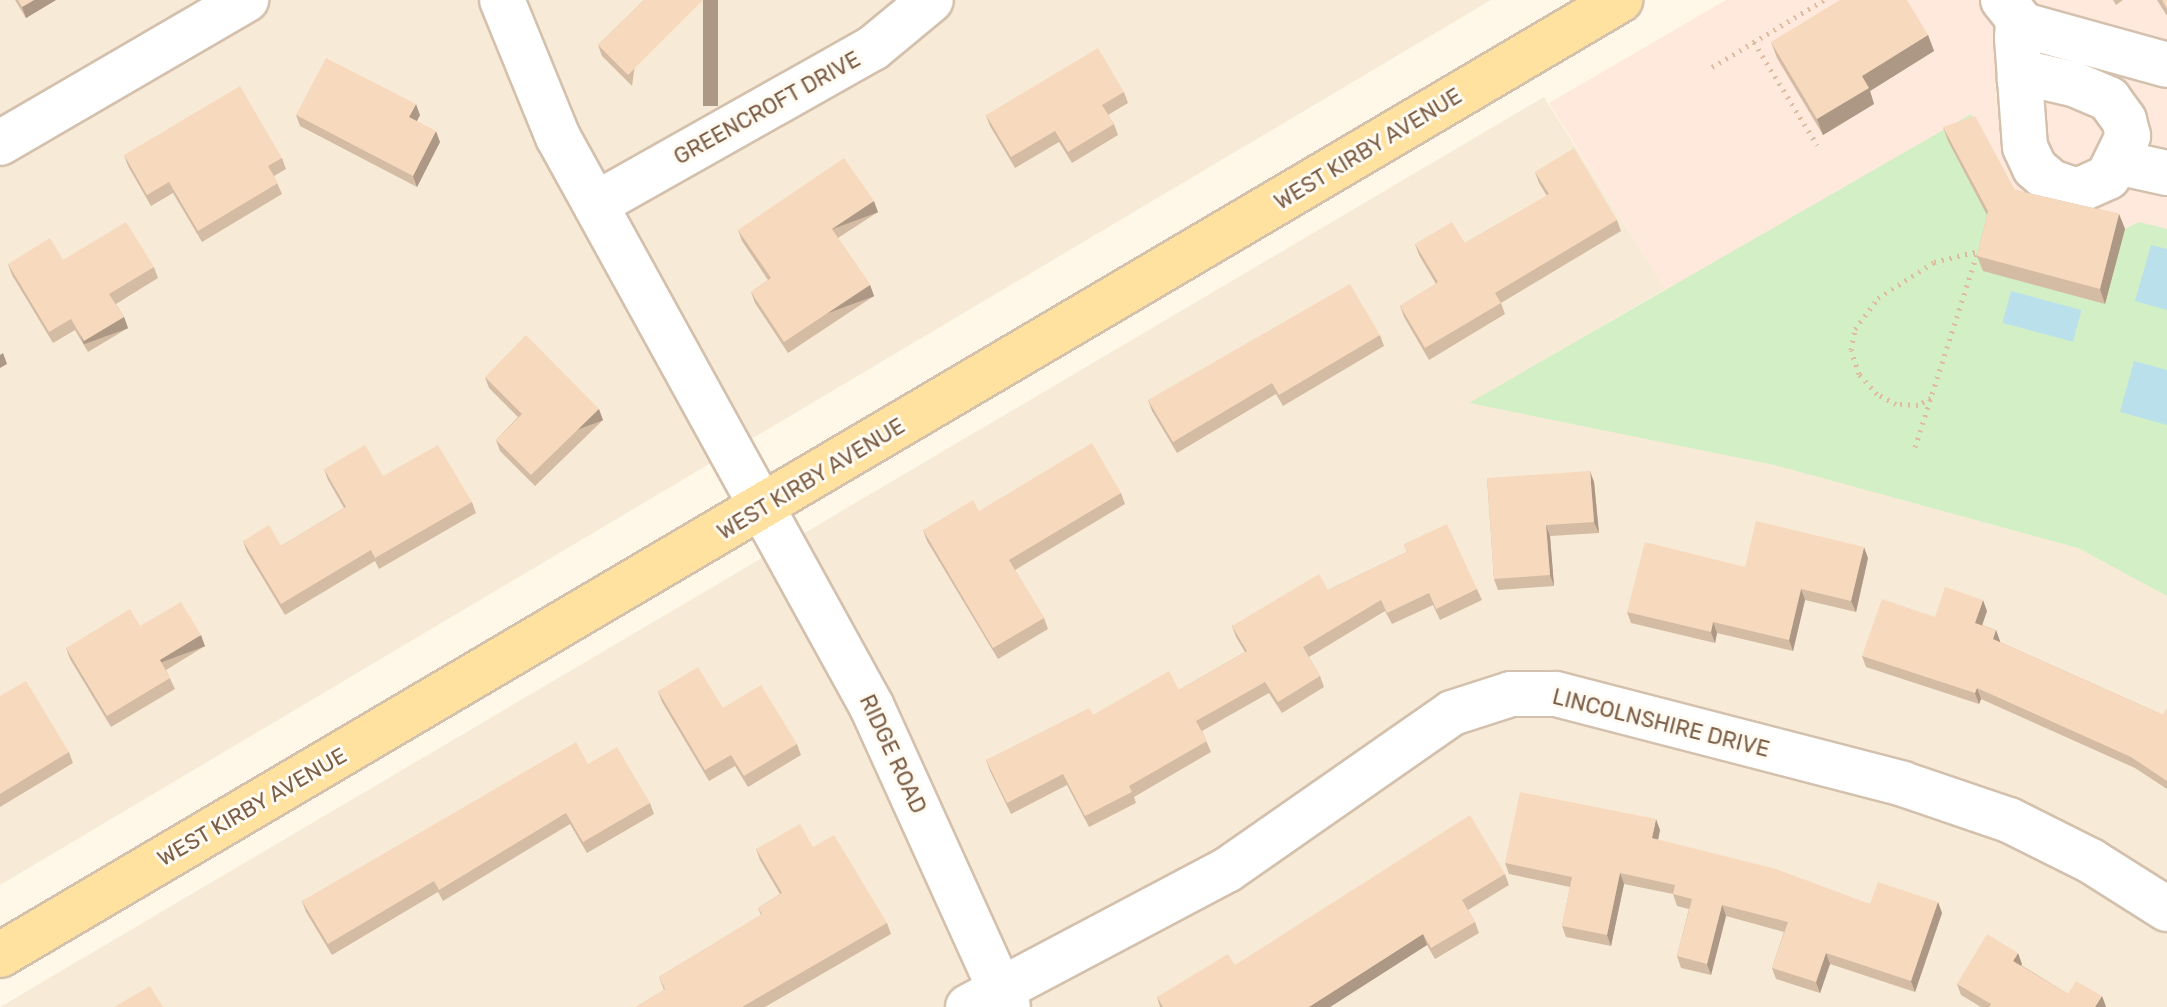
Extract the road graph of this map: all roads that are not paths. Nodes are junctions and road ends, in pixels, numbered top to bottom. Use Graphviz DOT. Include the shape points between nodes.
graph roads {
  1 [pos="246,0"];
  2 [pos="502,0"];
  3 [pos="931,0"];
  4 [pos="1620,0"];
  5 [pos="2011,11"];
  6 [pos="2167,65"];
  7 [pos="2020,79"];
  8 [pos="0,143"];
  9 [pos="2117,162"];
  10 [pos="2167,173"];
  11 [pos="596,204"];
  12 [pos="764,507"];
  13 [pos="2167,909"];
  14 [pos="0,955"];
  15 [pos="992,1000"];
  1 -- 8 [label="street"];
  2 -- 11 [label="street" via="558,137"];
  3 -- 11 [label="street, GREENCROFT DRIVE" via="873,48"];
  4 -- 12 [label="main road, WEST KIRBY AVENUE"];
  5 -- 6 [label="street"];
  5 -- 7 [label="street"];
  7 -- 9 [label="street" via="2034,75 2109,99 2128,136"];
  7 -- 9 [label="street" via="2025,147 2035,168 2051,182 2077,191 2108,177"];
  9 -- 10 [label="street"];
  11 -- 12 [label="street"];
  12 -- 14 [label="main road, WEST KIRBY AVENUE"];
  12 -- 15 [label="street, RIDGE ROAD" via="872,707"];
  13 -- 15 [label="street, LINCOLNSHIRE DRIVE" via="2091,861 2009,820 1903,784 1556,694 1511,694 1452,713 1227,870"];
}
